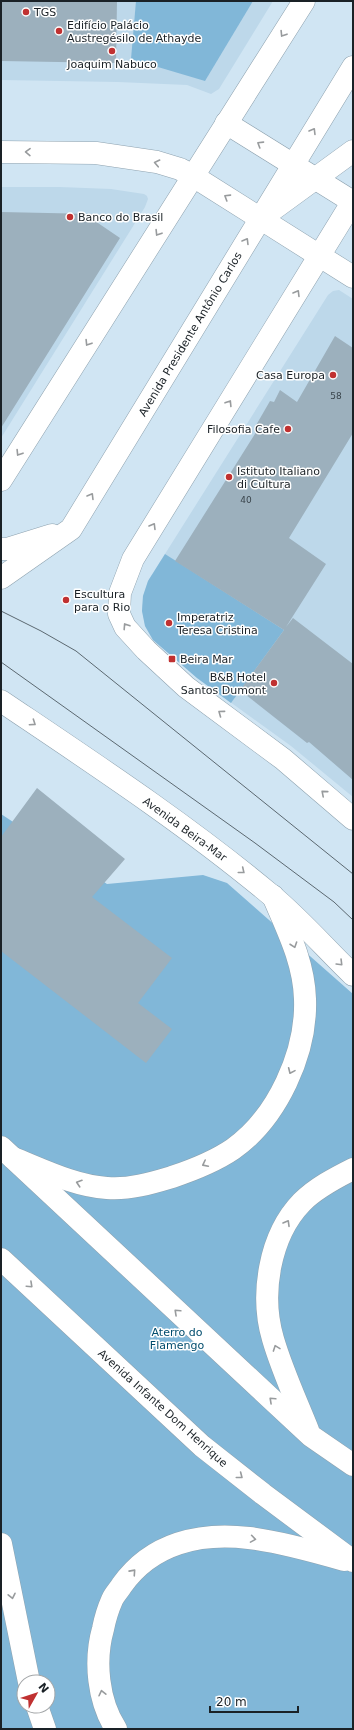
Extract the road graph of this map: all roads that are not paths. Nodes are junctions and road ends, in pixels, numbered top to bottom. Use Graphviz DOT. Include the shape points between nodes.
graph roads {
  1 [pos="304,1"];
  2 [pos="353,67"];
  3 [pos="226,123"];
  4 [pos="353,151"];
  5 [pos="1,152"];
  6 [pos="293,165"];
  7 [pos="193,176"];
  8 [pos="316,179"];
  9 [pos="353,202"];
  10 [pos="260,218"];
  11 [pos="319,256"];
  12 [pos="353,277"];
  13 [pos="1,480"];
  14 [pos="71,529"];
  15 [pos="1,549"];
  16 [pos="1,578"];
  17 [pos="1,701"];
  18 [pos="353,819"];
  19 [pos="273,896"];
  20 [pos="353,975"];
  21 [pos="7,1153"];
  22 [pos="353,1169"];
  23 [pos="1,1259"];
  24 [pos="311,1436"];
  25 [pos="353,1465"];
  26 [pos="1,1544"];
  27 [pos="353,1562"];
  28 [pos="27,1674"];
  29 [pos="40,1714"];
  30 [pos="45,1729"];
  31 [pos="116,1729"];
  1 -- 3 [label="main road, one-way"];
  6 -- 2 [label="main road, Avenida Presidente Antônio Carlos, one-way"];
  6 -- 3 [label="main road, one-way"];
  3 -- 7 [label="main road"];
  4 -- 8 [label="main road"];
  7 -- 5 [label="main road, one-way" via="157,162 96,153"];
  6 -- 8 [label="main road"];
  6 -- 10 [label="main road, Avenida Presidente Antônio Carlos"];
  10 -- 7 [label="main road, one-way"];
  7 -- 13 [label="main road, one-way"];
  8 -- 9 [label="main road"];
  8 -- 10 [label="main road"];
  9 -- 11 [label="main road"];
  10 -- 11 [label="main road"];
  14 -- 10 [label="main road, Avenida Presidente Antônio Carlos, one-way"];
  11 -- 12 [label="main road"];
  18 -- 11 [label="main road, one-way" via="283,759 186,686 146,650 125,627 119,614 120,593 133,559"];
  14 -- 15 [label="main road"];
  14 -- 16 [label="main road, Avenida Presidente Antônio Carlos"];
  17 -- 19 [label="main road, Avenida Beira-Mar, one-way" via="176,822"];
  19 -- 20 [label="main road, Avenida Beira-Mar, one-way"];
  19 -- 21 [label="main road, one-way" via="294,943 303,977 304,1020 294,1063 284,1086 274,1106 248,1135 233,1149 194,1170 126,1188 88,1185 55,1175"];
  24 -- 21 [label="main road, one-way"];
  24 -- 22 [label="main road, one-way" via="273,1339 268,1317 271,1263 284,1228 302,1202"];
  23 -- 27 [label="main road, Avenida Infante Dom Henrique, one-way" via="202,1446"];
  24 -- 25 [label="main road"];
  26 -- 28 [label="main road, one-way"];
  31 -- 27 [label="main road, one-way" via="100,1686 99,1650 112,1598 142,1562 174,1545 204,1538 226,1537 249,1538 300,1548"];
  29 -- 30 [label="main road"];
}
